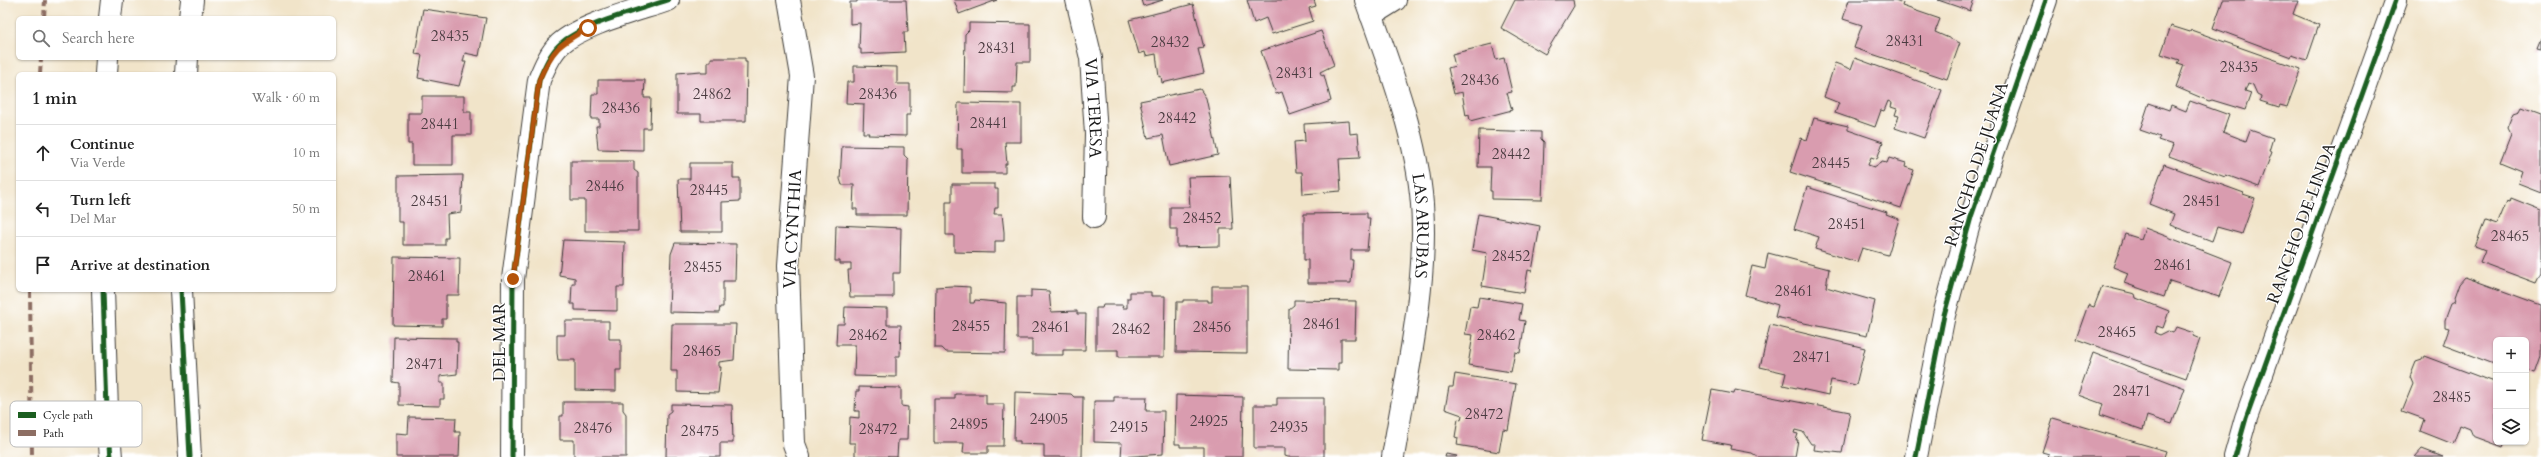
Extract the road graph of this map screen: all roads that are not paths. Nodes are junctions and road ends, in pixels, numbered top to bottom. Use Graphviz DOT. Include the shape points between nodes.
graph roads {
  1 [pos="112,0"];
  2 [pos="192,0"];
  3 [pos="668,0"];
  4 [pos="790,0"];
  5 [pos="1077,0"];
  6 [pos="1395,0"];
  7 [pos="2046,0"];
  8 [pos="2396,0"];
  9 [pos="1369,8"];
  10 [pos="110,16"];
  11 [pos="190,16"];
  12 [pos="107,60"];
  13 [pos="187,60"];
  14 [pos="106,72"];
  15 [pos="186,72"];
  16 [pos="1094,217"];
  17 [pos="103,292"];
  18 [pos="181,292"];
  19 [pos="107,401"];
  20 [pos="110,447"];
  21 [pos="111,457"];
  22 [pos="190,457"];
  23 [pos="512,457"];
  24 [pos="799,457"];
  25 [pos="1394,457"];
  26 [pos="1916,457"];
  27 [pos="2234,457"];
  1 -- 10 [label="street"];
  2 -- 11 [label="street"];
  3 -- 23 [label="street, DEL MAR" via="588,28 561,44 548,59 539,80 513,279"];
  4 -- 24 [label="street, VIA CYNTHIA" via="802,76 788,266 794,444"];
  5 -- 16 [label="street, VIA TERESA" via="1090,58 1095,111"];
  6 -- 9 [label="street"];
  7 -- 26 [label="street, RANCHO DE JUANA" via="1971,217 1944,315"];
  8 -- 27 [label="street, RANCHO DE LINDA"];
  9 -- 25 [label="street, LAS ARUBAS" via="1411,136 1422,204 1421,281"];
  12 -- 14 [label="street"];
  13 -- 15 [label="street"];
  17 -- 19 [label="street"];
  18 -- 22 [label="street"];
  20 -- 21 [label="street"];
}
